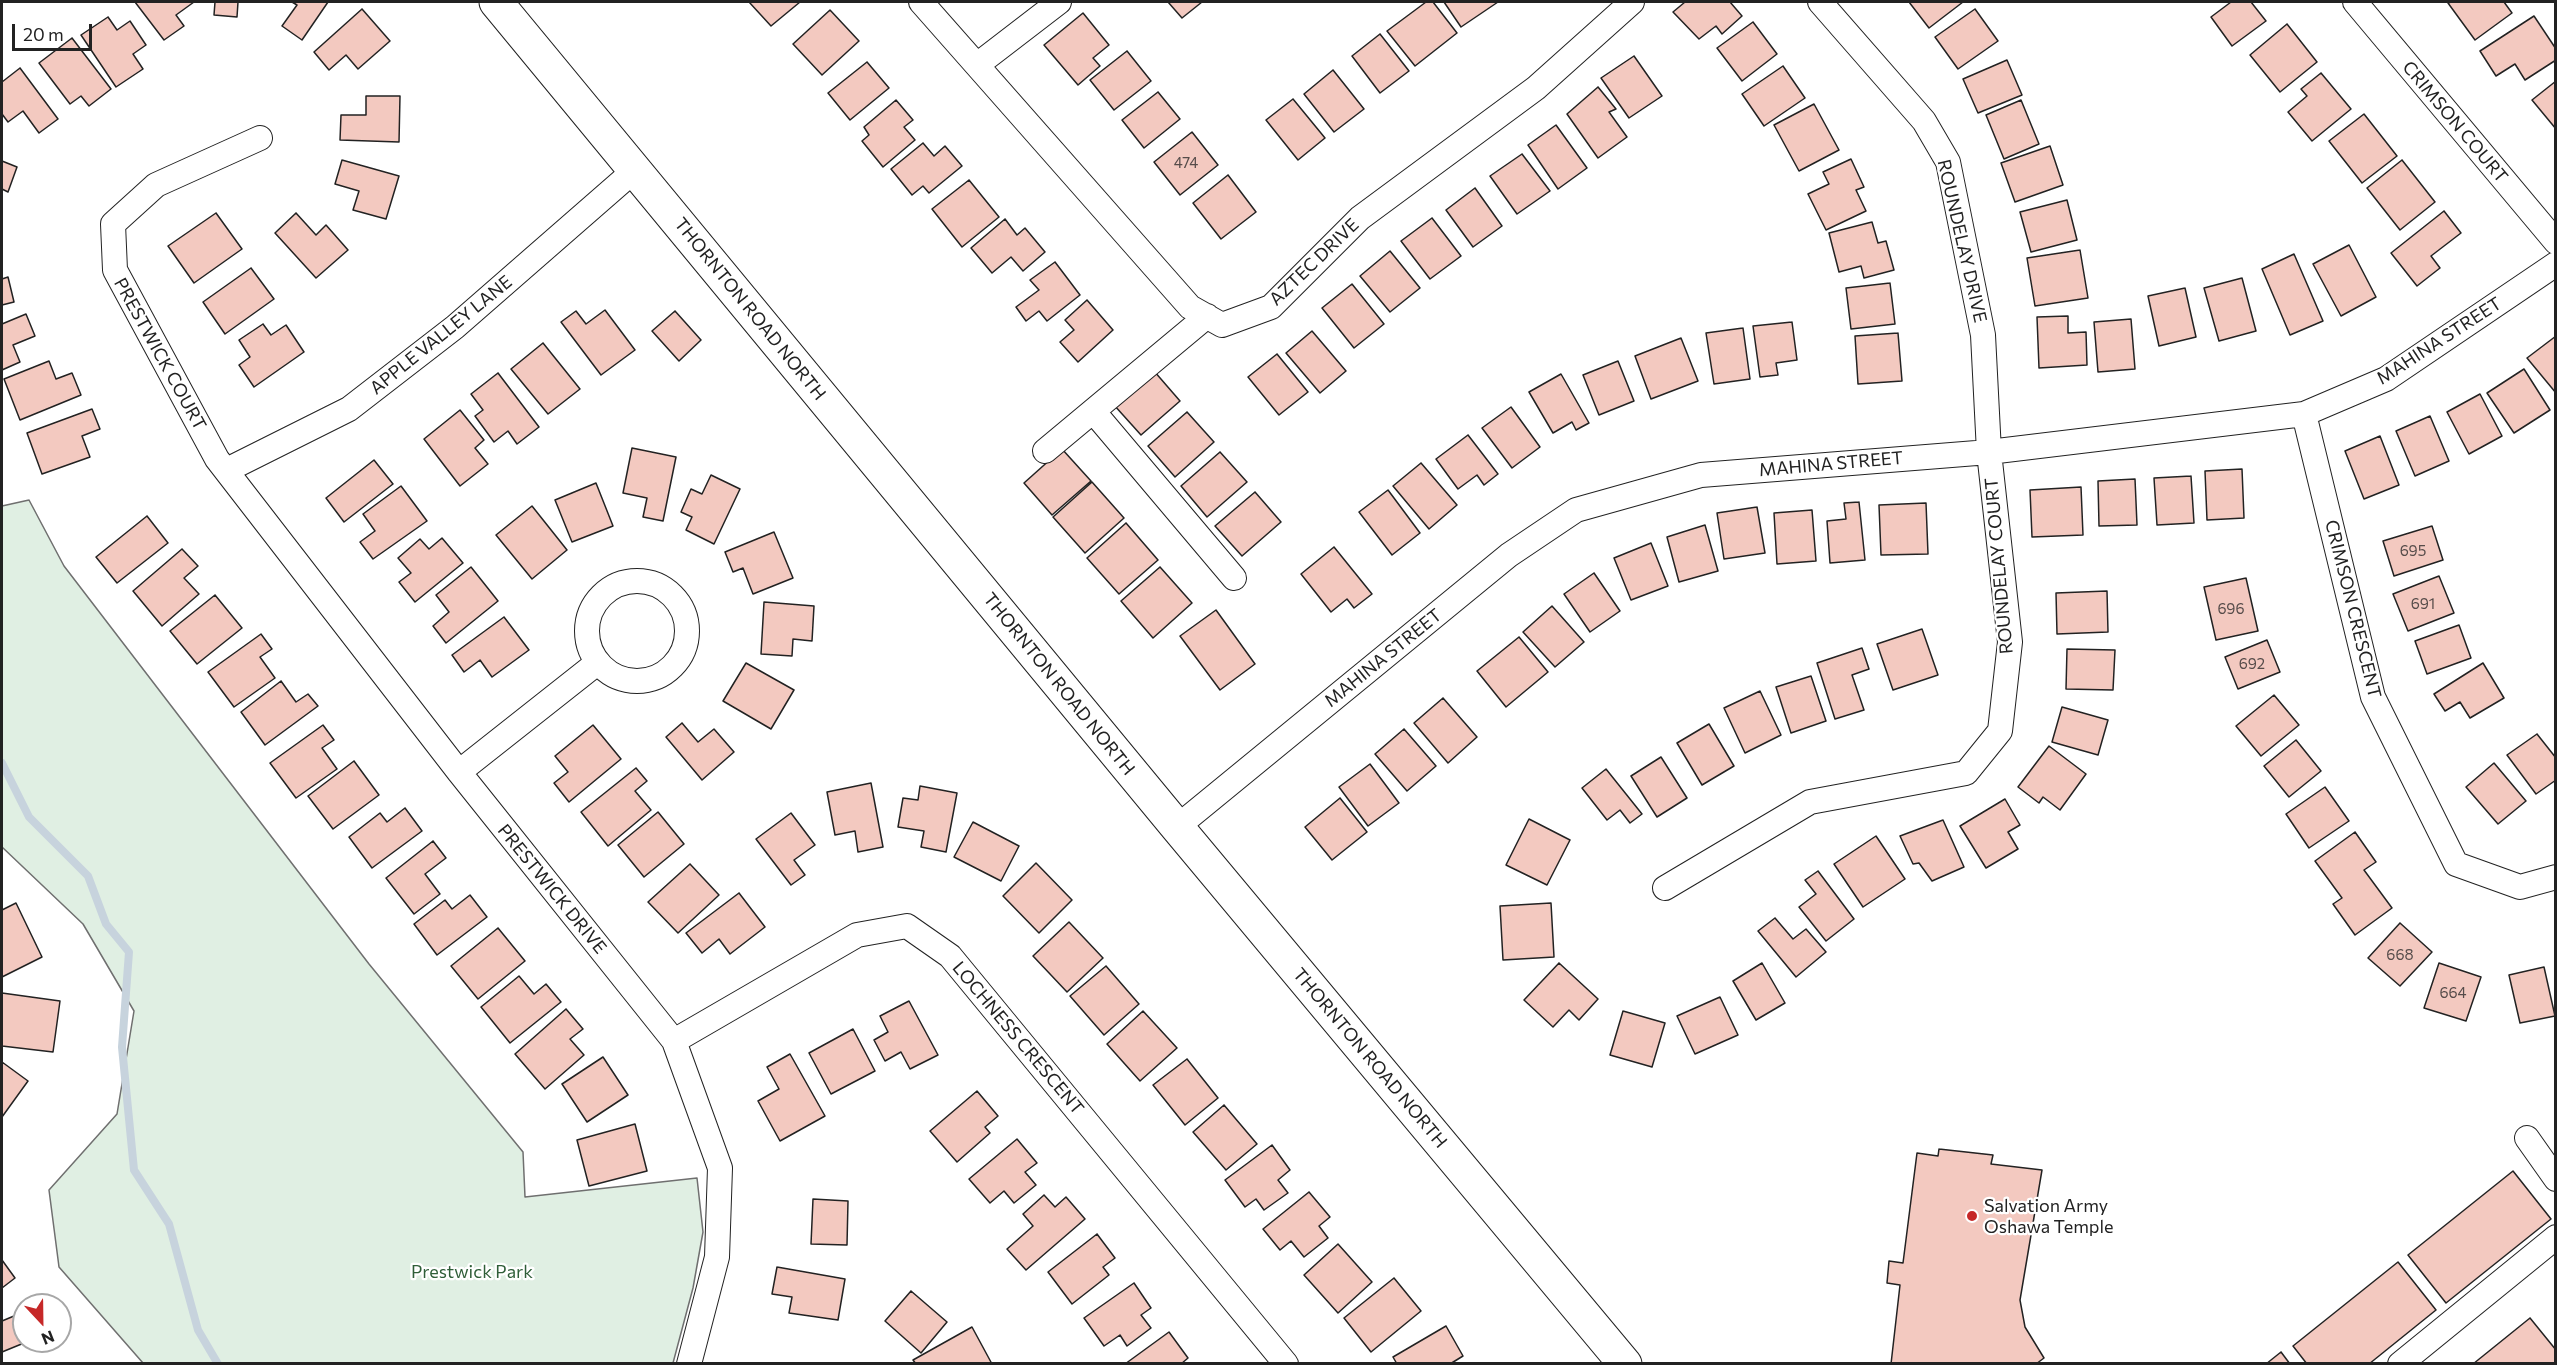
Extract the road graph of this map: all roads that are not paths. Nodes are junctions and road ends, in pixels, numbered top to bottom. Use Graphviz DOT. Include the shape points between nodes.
graph roads {
  1 [pos="496,2"];
  2 [pos="921,2"];
  3 [pos="1059,2"];
  4 [pos="1632,2"];
  5 [pos="1820,2"];
  6 [pos="2355,2"];
  7 [pos="977,65"];
  8 [pos="260,138"];
  9 [pos="636,170"];
  10 [pos="2556,243"];
  11 [pos="2556,264"];
  12 [pos="1207,316"];
  13 [pos="1093,411"];
  14 [pos="2304,414"];
  15 [pos="1045,451"];
  16 [pos="1989,452"];
  17 [pos="227,470"];
  18 [pos="1234,578"];
  19 [pos="597,663"];
  20 [pos="459,772"];
  21 [pos="1177,827"];
  22 [pos="2556,877"];
  23 [pos="1665,888"];
  24 [pos="674,1041"];
  25 [pos="2527,1138"];
  26 [pos="2556,1179"];
  27 [pos="2556,1237"];
  28 [pos="689,1364"];
  29 [pos="1286,1364"];
  30 [pos="1625,1364"];
  31 [pos="2400,1364"];
  1 -- 9 [label="main road, THORNTON ROAD NORTH"];
  2 -- 7 [label="street, AZTEC DRIVE"];
  3 -- 7 [label="street"];
  4 -- 12 [label="street, AZTEC DRIVE" via="1536,88 1360,218 1270,306 1222,325"];
  5 -- 16 [label="street, ROUNDELAY DRIVE" via="1924,121 1948,162 1983,335"];
  6 -- 10 [label="street, CRIMSON COURT"];
  7 -- 12 [label="street, AZTEC DRIVE" via="1190,307"];
  8 -- 17 [label="street, PRESTWICK COURT" via="156,184 113,224 115,270"];
  9 -- 17 [label="street, APPLE VALLEY LANE" via="455,327 349,409"];
  9 -- 21 [label="main road, THORNTON ROAD NORTH"];
  11 -- 14 [label="street, MAHINA STREET" via="2386,379"];
  12 -- 13 [label="street"];
  13 -- 15 [label="street"];
  13 -- 18 [label="street"];
  14 -- 16 [label="street, MAHINA STREET"];
  14 -- 22 [label="street, CRIMSON CRESCENT" via="2373,697 2456,864 2520,887"];
  16 -- 21 [label="street, MAHINA STREET" via="1701,475 1576,510 1509,555"];
  16 -- 23 [label="street, ROUNDELAY COURT" via="2010,642 2000,731 1966,773 1810,802"];
  17 -- 20 [label="street, PRESTWICK DRIVE"];
  19 -- 19 [label="street" via="610,675 627,681 645,681 671,669 685,647 686,621 680,604 653,584 636,581 610,588 597,600 586,632 589,650"];
  19 -- 20 [label="street"];
  20 -- 24 [label="street, PRESTWICK DRIVE"];
  21 -- 30 [label="main road, THORNTON ROAD NORTH"];
  24 -- 28 [label="street, PRESTWICK DRIVE" via="720,1168 717,1257"];
  24 -- 29 [label="street, LOCHNESS CRESCENT" via="857,935 907,926 950,956"];
  25 -- 26 [label="street"];
  27 -- 31 [label="street"];
}
